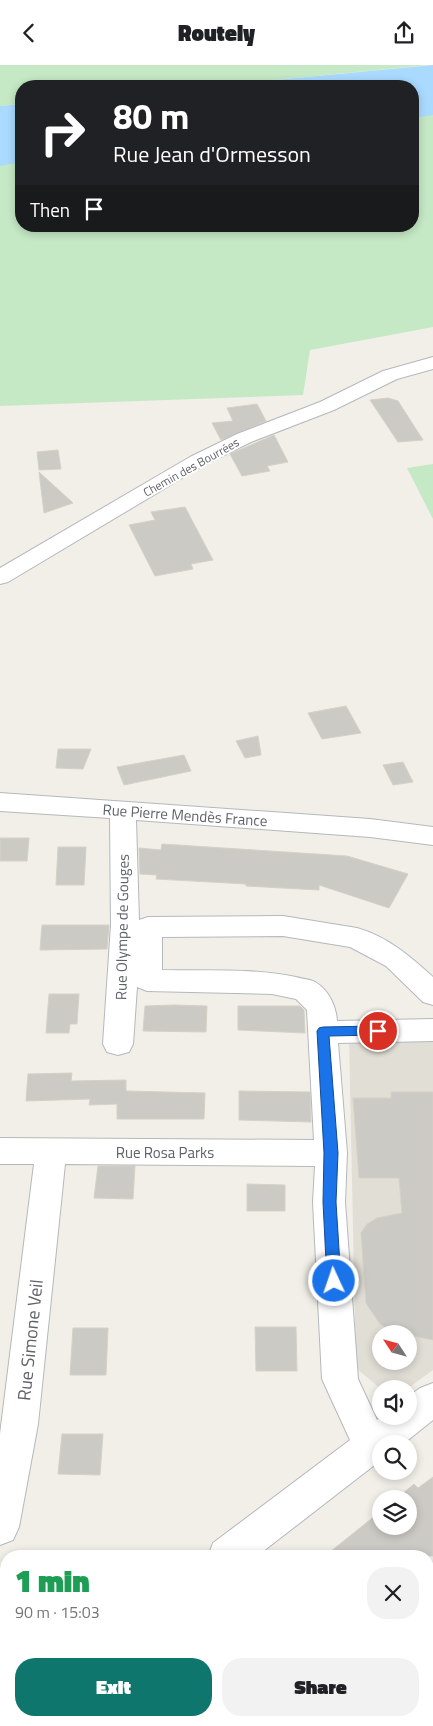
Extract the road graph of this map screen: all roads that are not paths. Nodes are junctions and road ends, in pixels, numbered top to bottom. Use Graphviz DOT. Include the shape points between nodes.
graph roads {
  1 [pos="433,363"];
  2 [pos="0,577"];
  3 [pos="0,802"];
  4 [pos="123,810"];
  5 [pos="370,827"];
  6 [pos="433,836"];
  7 [pos="433,848"];
  8 [pos="433,994"];
  9 [pos="433,1030"];
  10 [pos="323,1031"];
  11 [pos="118,1044"];
  12 [pos="0,1151"];
  13 [pos="51,1151"];
  14 [pos="331,1153"];
  15 [pos="433,1399"];
  16 [pos="384,1435"];
  17 [pos="372,1444"];
  18 [pos="0,1527"];
  19 [pos="235,1550"];
  1 -- 2 [label="street, Chemin des Bourrées" via="390,375 327,406 244,437 197,461"];
  3 -- 4 [label="street, Rue Pierre Mendès France"];
  4 -- 5 [label="street, Rue Pierre Mendès France"];
  4 -- 11 [label="street, Rue Olympe de Gouges" via="125,925"];
  5 -- 6 [label="street, Rue Pierre Mendès France"];
  5 -- 7 [label="street, Rue Pierre Mendès France"];
  8 -- 10 [label="street, Rue Olympe de Gouges" via="396,959 357,938 282,927 148,927 147,980 272,983 305,990 320,1007"];
  9 -- 10 [label="street"];
  10 -- 14 [label="street"];
  12 -- 13 [label="street, Rue Rosa Parks"];
  13 -- 14 [label="street, Rue Rosa Parks"];
  13 -- 18 [label="street, Rue Simone Veil" via="20,1424"];
  14 -- 17 [label="street" via="329,1202 340,1379"];
  15 -- 16 [label="street"];
  17 -- 19 [label="street"];
}
